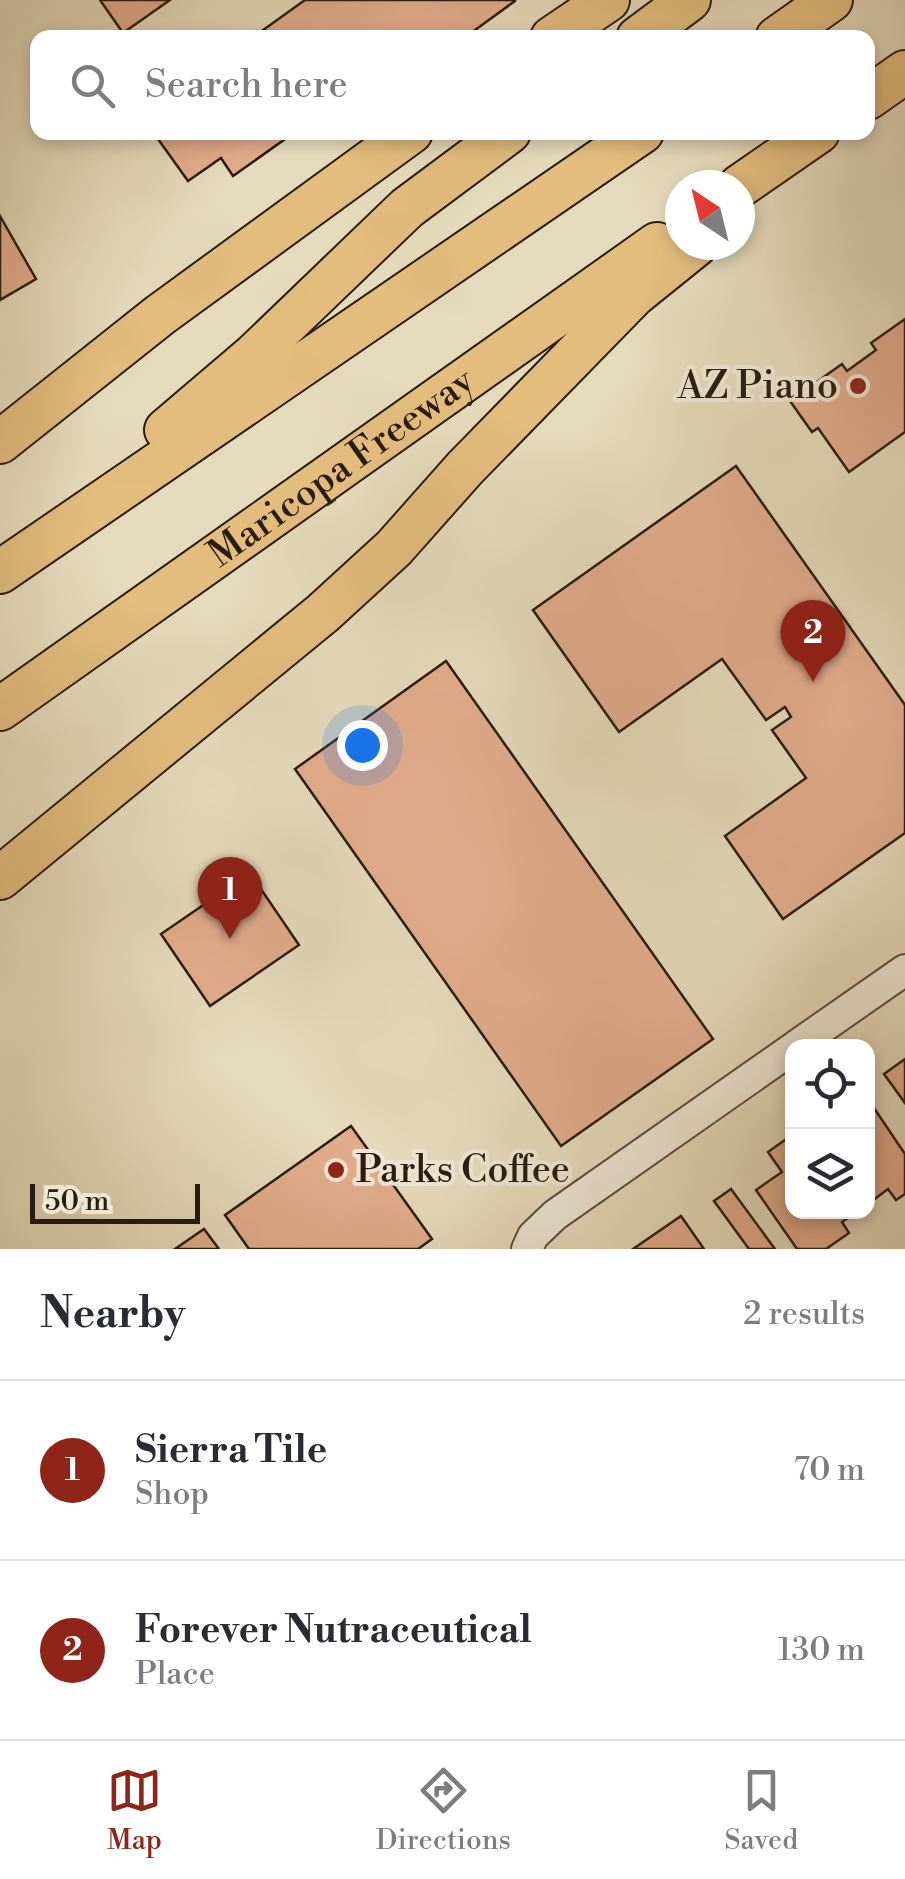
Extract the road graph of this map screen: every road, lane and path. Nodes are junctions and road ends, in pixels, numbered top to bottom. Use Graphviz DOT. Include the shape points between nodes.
graph roads {
  1 [pos="608,0"];
  2 [pos="688,0"];
  3 [pos="830,0"];
  4 [pos="564,30"];
  5 [pos="649,30"];
  6 [pos="788,30"];
  7 [pos="905,72"];
  8 [pos="875,93"];
  9 [pos="400,140"];
  10 [pos="498,140"];
  11 [pos="630,140"];
  12 [pos="807,140"];
  13 [pos="755,179"];
  14 [pos="665,239"];
  15 [pos="677,260"];
  16 [pos="0,442"];
  17 [pos="2,571"];
  18 [pos="0,709"];
  19 [pos="0,878"];
  20 [pos="905,970"];
  21 [pos="807,1039"];
  22 [pos="785,1054"];
  23 [pos="527,1249"];
  1 -- 4 [label="highway"];
  2 -- 5 [label="highway"];
  3 -- 6 [label="highway"];
  7 -- 8 [label="highway"];
  9 -- 16 [label="highway"];
  10 -- 17 [label="highway" via="406,208 254,355"];
  11 -- 17 [label="highway"];
  12 -- 13 [label="highway"];
  14 -- 18 [label="highway, Maricopa Freeway"];
  15 -- 19 [label="highway" via="634,295 380,561"];
  20 -- 21 [label="street"];
  22 -- 23 [label="street" via="555,1215"];
}
